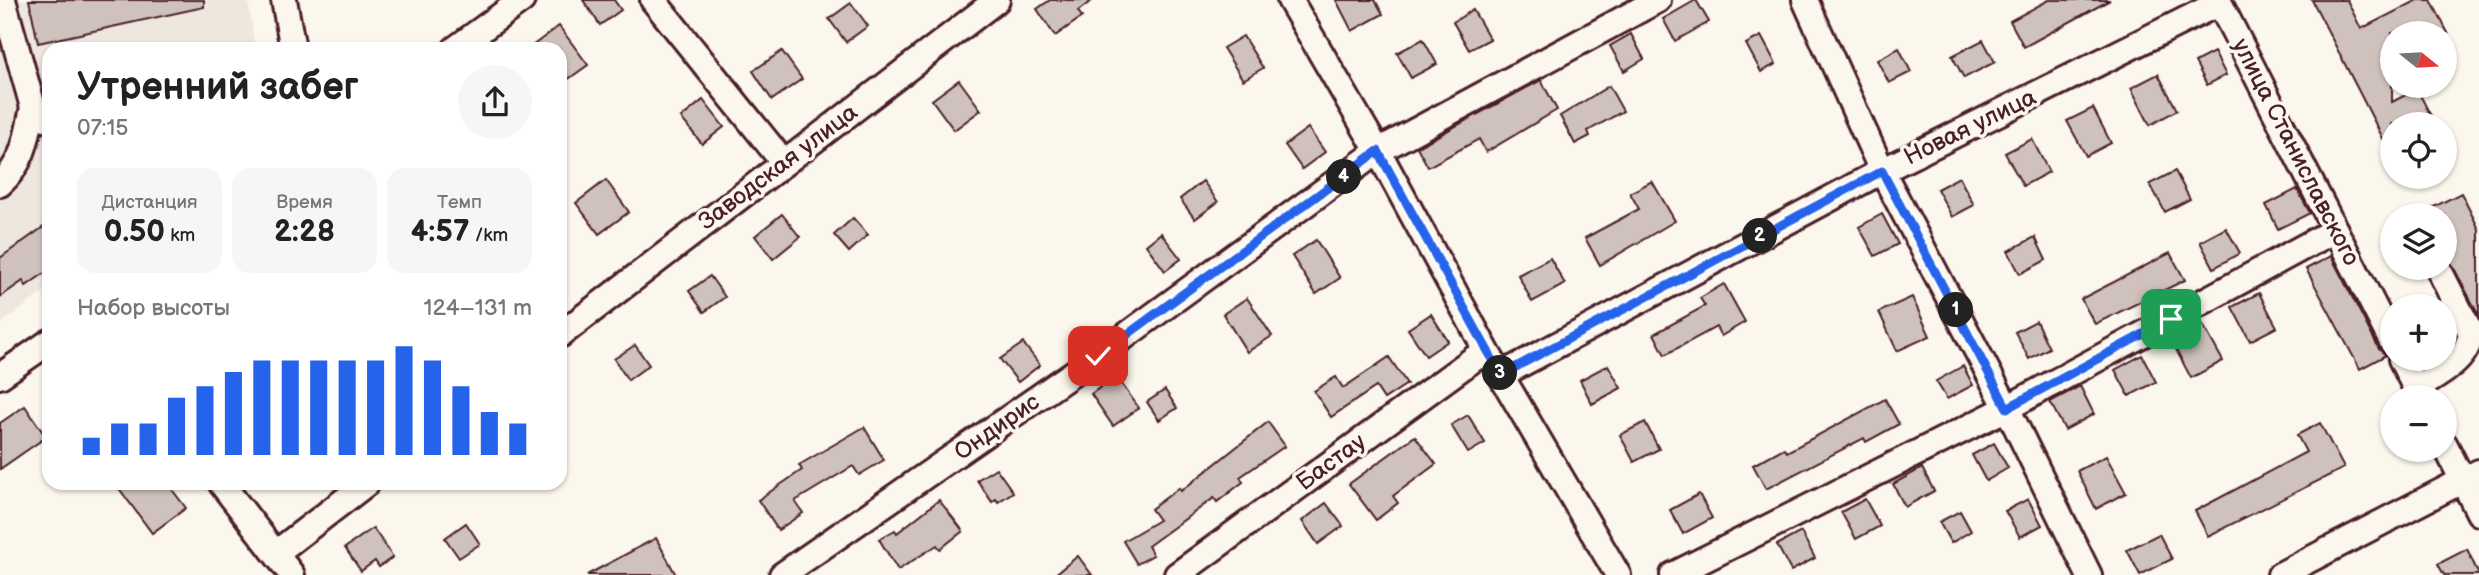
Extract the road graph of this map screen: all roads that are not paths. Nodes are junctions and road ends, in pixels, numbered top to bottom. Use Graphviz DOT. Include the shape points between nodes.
graph roads {
  1 [pos="3,0"];
  2 [pos="284,0"];
  3 [pos="522,0"];
  4 [pos="653,0"];
  5 [pos="997,0"];
  6 [pos="1290,0"];
  7 [pos="1658,0"];
  8 [pos="1805,0"];
  9 [pos="2219,1"];
  10 [pos="292,42"];
  11 [pos="465,42"];
  12 [pos="41,113"];
  13 [pos="1378,151"];
  14 [pos="784,163"];
  15 [pos="1882,171"];
  16 [pos="0,184"];
  17 [pos="2336,230"];
  18 [pos="2444,280"];
  19 [pos="2380,318"];
  20 [pos="567,330"];
  21 [pos="42,347"];
  22 [pos="1486,350"];
  23 [pos="1501,375"];
  24 [pos="0,376"];
  25 [pos="2428,385"];
  26 [pos="2007,408"];
  27 [pos="2457,459"];
  28 [pos="2471,476"];
  29 [pos="226,490"];
  30 [pos="358,490"];
  31 [pos="2479,513"];
  32 [pos="276,553"];
  33 [pos="292,575"];
  34 [pos="782,575"];
  35 [pos="1177,575"];
  36 [pos="1618,575"];
  37 [pos="1673,575"];
  38 [pos="2089,575"];
  39 [pos="2280,575"];
  1 -- 12 [label="street"];
  2 -- 10 [label="street"];
  3 -- 11 [label="street"];
  4 -- 14 [label="street"];
  5 -- 14 [label="street, Заводская улица"];
  6 -- 13 [label="street"];
  7 -- 13 [label="street, Ондирис"];
  8 -- 15 [label="street"];
  9 -- 15 [label="street, Новая улица"];
  9 -- 17 [label="street, улица Станиславского"];
  12 -- 16 [label="street" via="15,171"];
  13 -- 22 [label="street"];
  13 -- 34 [label="street, Ондирис" via="1098,356"];
  14 -- 20 [label="street, Заводская улица"];
  15 -- 23 [label="street, Новая улица"];
  15 -- 26 [label="street"];
  17 -- 19 [label="street, улица Станиславского"];
  17 -- 26 [label="street"];
  18 -- 25 [label="street" via="2472,333 2463,357"];
  21 -- 24 [label="street"];
  22 -- 23 [label="street"];
  22 -- 35 [label="street, Бастау"];
  23 -- 36 [label="street"];
  26 -- 37 [label="street"];
  26 -- 38 [label="street"];
  27 -- 28 [label="street"];
  28 -- 31 [label="street"];
  28 -- 39 [label="street"];
  29 -- 32 [label="street"];
  30 -- 32 [label="street"];
  32 -- 33 [label="street"];
}
